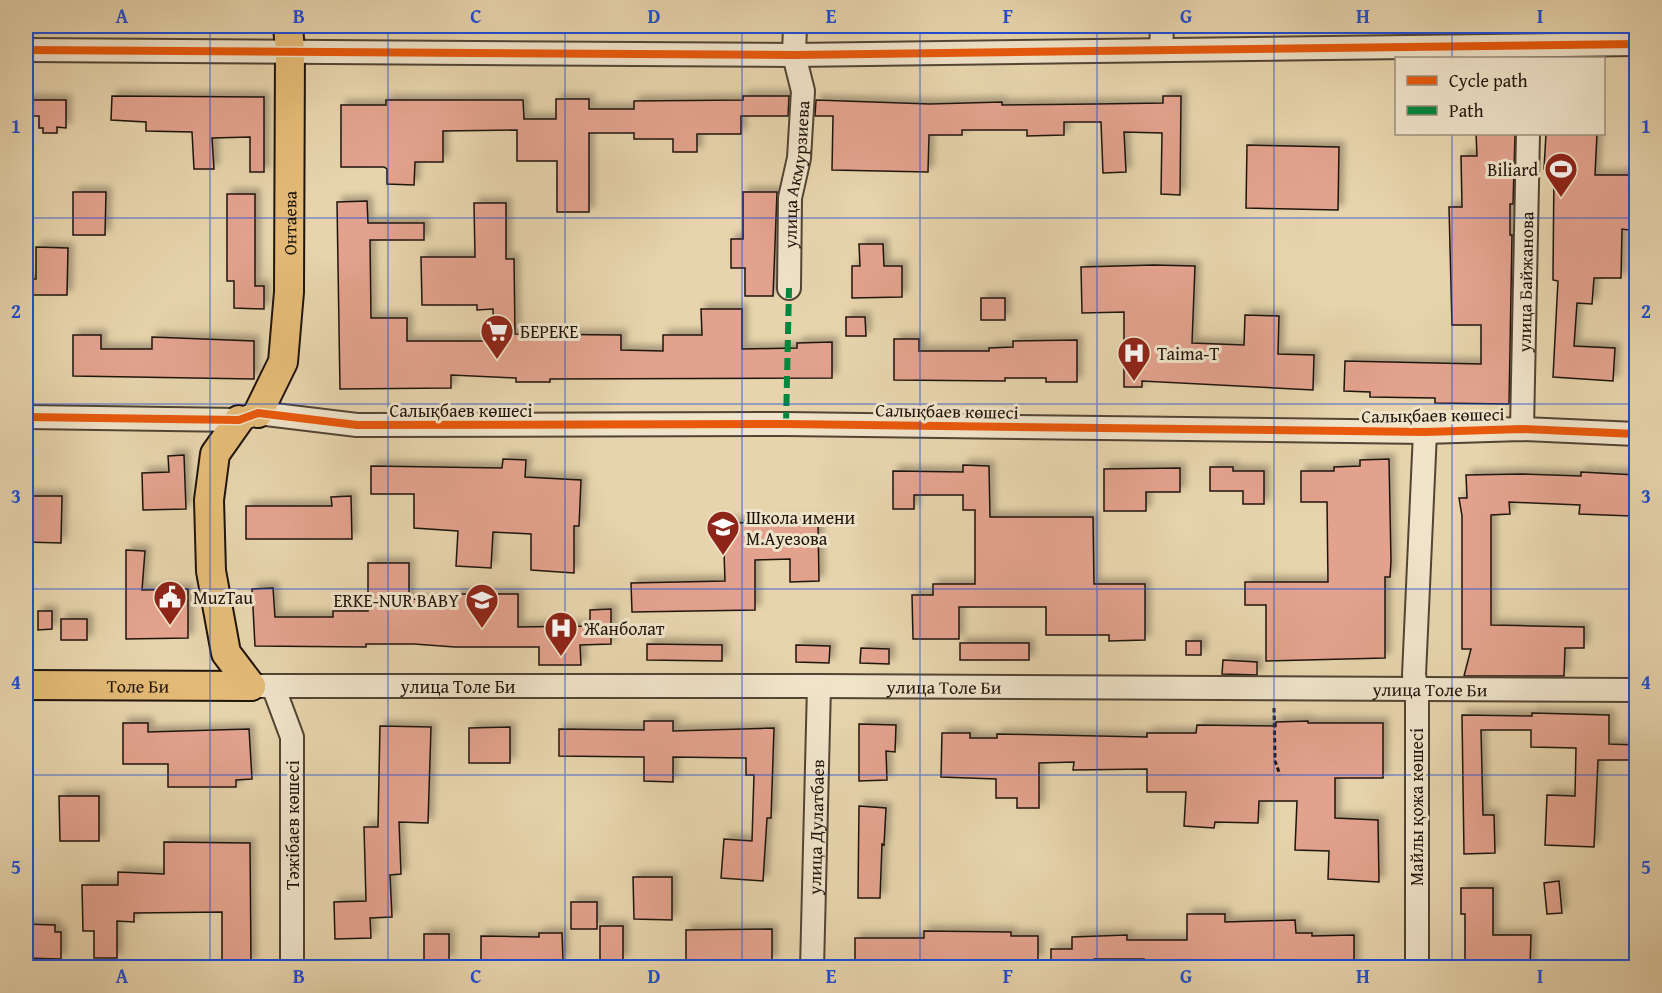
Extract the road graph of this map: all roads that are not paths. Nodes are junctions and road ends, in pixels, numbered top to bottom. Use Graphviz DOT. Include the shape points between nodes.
graph roads {
  1 [pos="795,26"];
  2 [pos="1162,26"];
  3 [pos="289,38"];
  4 [pos="1524,42"];
  5 [pos="1636,44"];
  6 [pos="26,50"];
  7 [pos="1161,50"];
  8 [pos="794,55"];
  9 [pos="1528,135"];
  10 [pos="789,288"];
  11 [pos="249,416"];
  12 [pos="26,417"];
  13 [pos="1522,429"];
  14 [pos="1425,432"];
  15 [pos="1636,434"];
  16 [pos="26,685"];
  17 [pos="262,686"];
  18 [pos="819,686"];
  19 [pos="1417,690"];
  20 [pos="1636,690"];
  21 [pos="292,968"];
  22 [pos="812,968"];
  23 [pos="1417,968"];
  1 -- 8 [label="street, улица Акмурзиева"];
  2 -- 7 [label="street"];
  3 -- 6 [label="street"];
  3 -- 8 [label="street"];
  3 -- 11 [label="main road, Онтаева" via="287,315 283,362"];
  4 -- 5 [label="street"];
  4 -- 7 [label="street"];
  7 -- 8 [label="street"];
  8 -- 10 [label="street, улица Акмурзиева" via="803,91 799,158 790,198"];
  9 -- 13 [label="street, улица Байжанова"];
  11 -- 12 [label="street, Салықбаев көшесі"];
  11 -- 14 [label="street, Салықбаев көшесі" via="357,425 786,424"];
  11 -- 17 [label="main road, Онтаева" via="215,454 210,500 211,571 226,652"];
  13 -- 14 [label="street, Салықбаев көшесі"];
  13 -- 15 [label="street, Салықбаев көшесі"];
  14 -- 19 [label="street, Майлы қожа көшесі" via="1414,675"];
  16 -- 17 [label="main road, Толе Би"];
  17 -- 18 [label="street, улица Толе Би"];
  17 -- 21 [label="street, Тәжібаев көшесі" via="292,736"];
  18 -- 19 [label="street, улица Толе Би"];
  18 -- 22 [label="street, улица Дулатбаев"];
  19 -- 20 [label="street, улица Толе Би"];
  19 -- 23 [label="street, Майлы қожа көшесі"];
}
